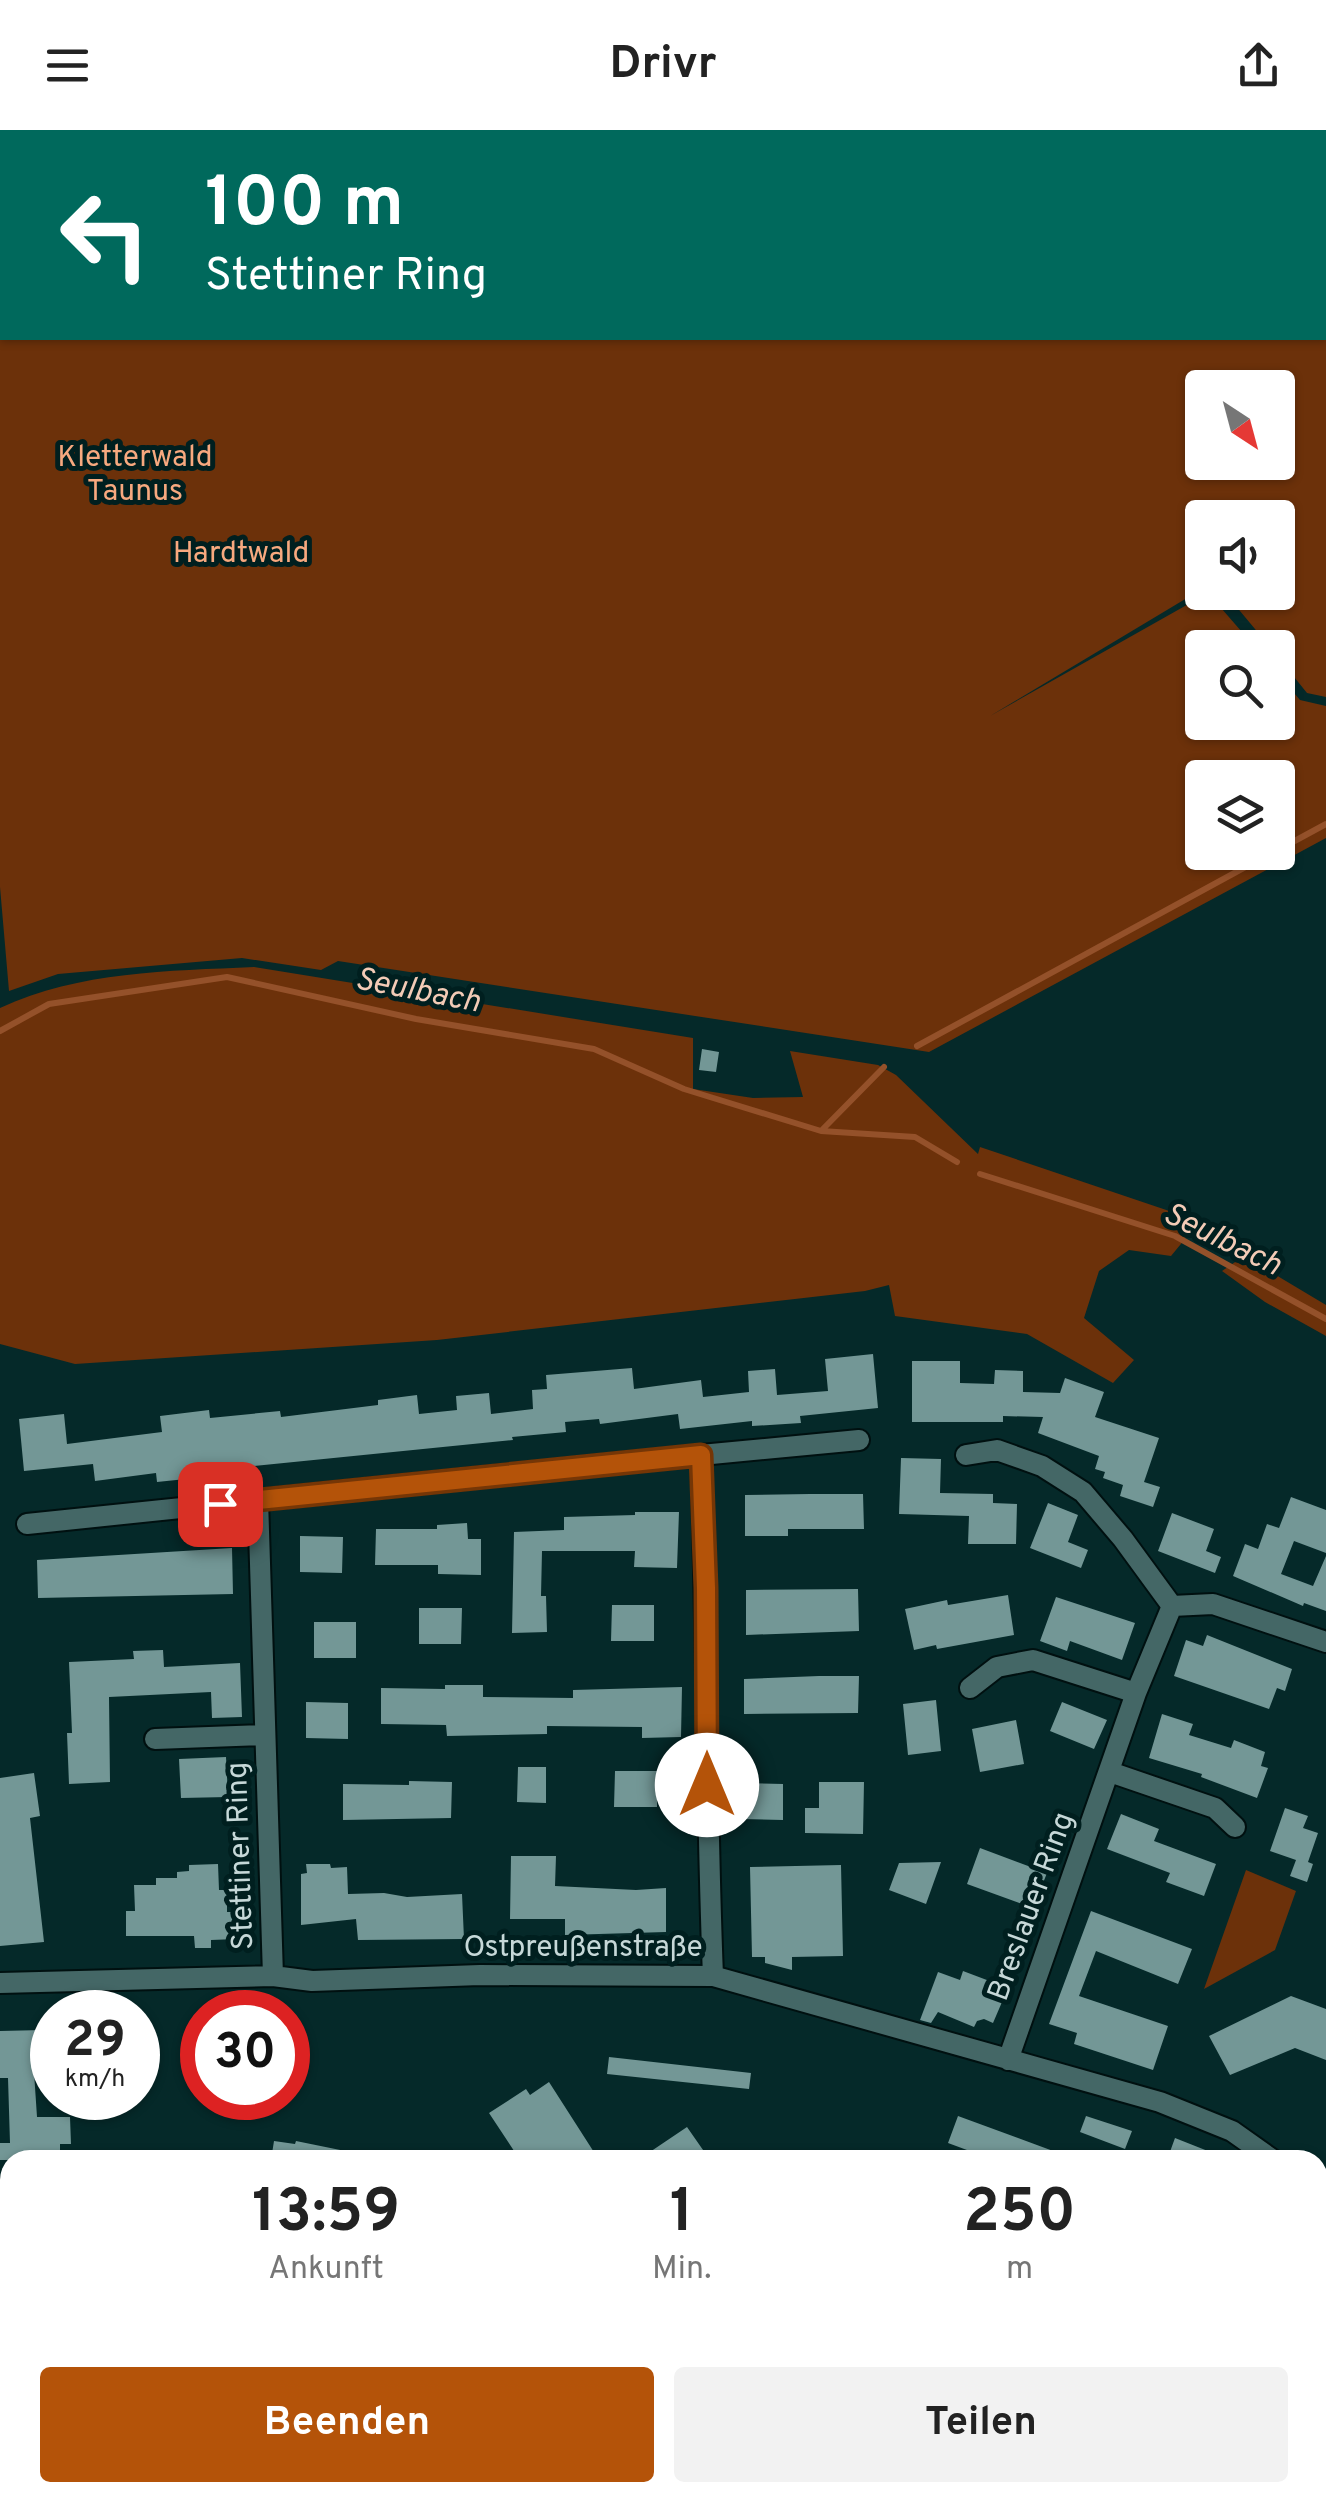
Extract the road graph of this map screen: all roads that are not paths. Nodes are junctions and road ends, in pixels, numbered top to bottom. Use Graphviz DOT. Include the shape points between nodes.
graph roads {
  1 [pos="859,1440"];
  2 [pos="966,1454"];
  3 [pos="701,1455"];
  4 [pos="258,1500"];
  5 [pos="27,1524"];
  6 [pos="1172,1606"];
  7 [pos="1326,1642"];
  8 [pos="970,1688"];
  9 [pos="1136,1693"];
  10 [pos="266,1735"];
  11 [pos="154,1738"];
  12 [pos="1110,1772"];
  13 [pos="1235,1828"];
  14 [pos="273,1976"];
  15 [pos="713,1976"];
  16 [pos="0,1984"];
  17 [pos="1008,2060"];
  18 [pos="1255,2150"];
  1 -- 3 [label="street"];
  2 -- 6 [label="street" via="996,1450 1042,1466 1083,1492"];
  3 -- 4 [label="street"];
  3 -- 15 [label="street"];
  4 -- 5 [label="street"];
  4 -- 10 [label="street, Stettiner Ring"];
  6 -- 7 [label="street" via="1213,1604"];
  6 -- 9 [label="street, Breslauer Ring"];
  8 -- 9 [label="street" via="996,1666 1033,1660"];
  9 -- 12 [label="street, Breslauer Ring"];
  10 -- 11 [label="street, Stettiner Ring"];
  10 -- 14 [label="street, Stettiner Ring"];
  12 -- 13 [label="street" via="1215,1808"];
  12 -- 17 [label="street, Breslauer Ring"];
  14 -- 15 [label="street, Ostpreußenstraße"];
  14 -- 16 [label="street, Ostpreußenstraße"];
  15 -- 17 [label="street, Ostpreußenstraße"];
  17 -- 18 [label="street, Ostpreußenstraße" via="1160,2102 1232,2131"];
}
